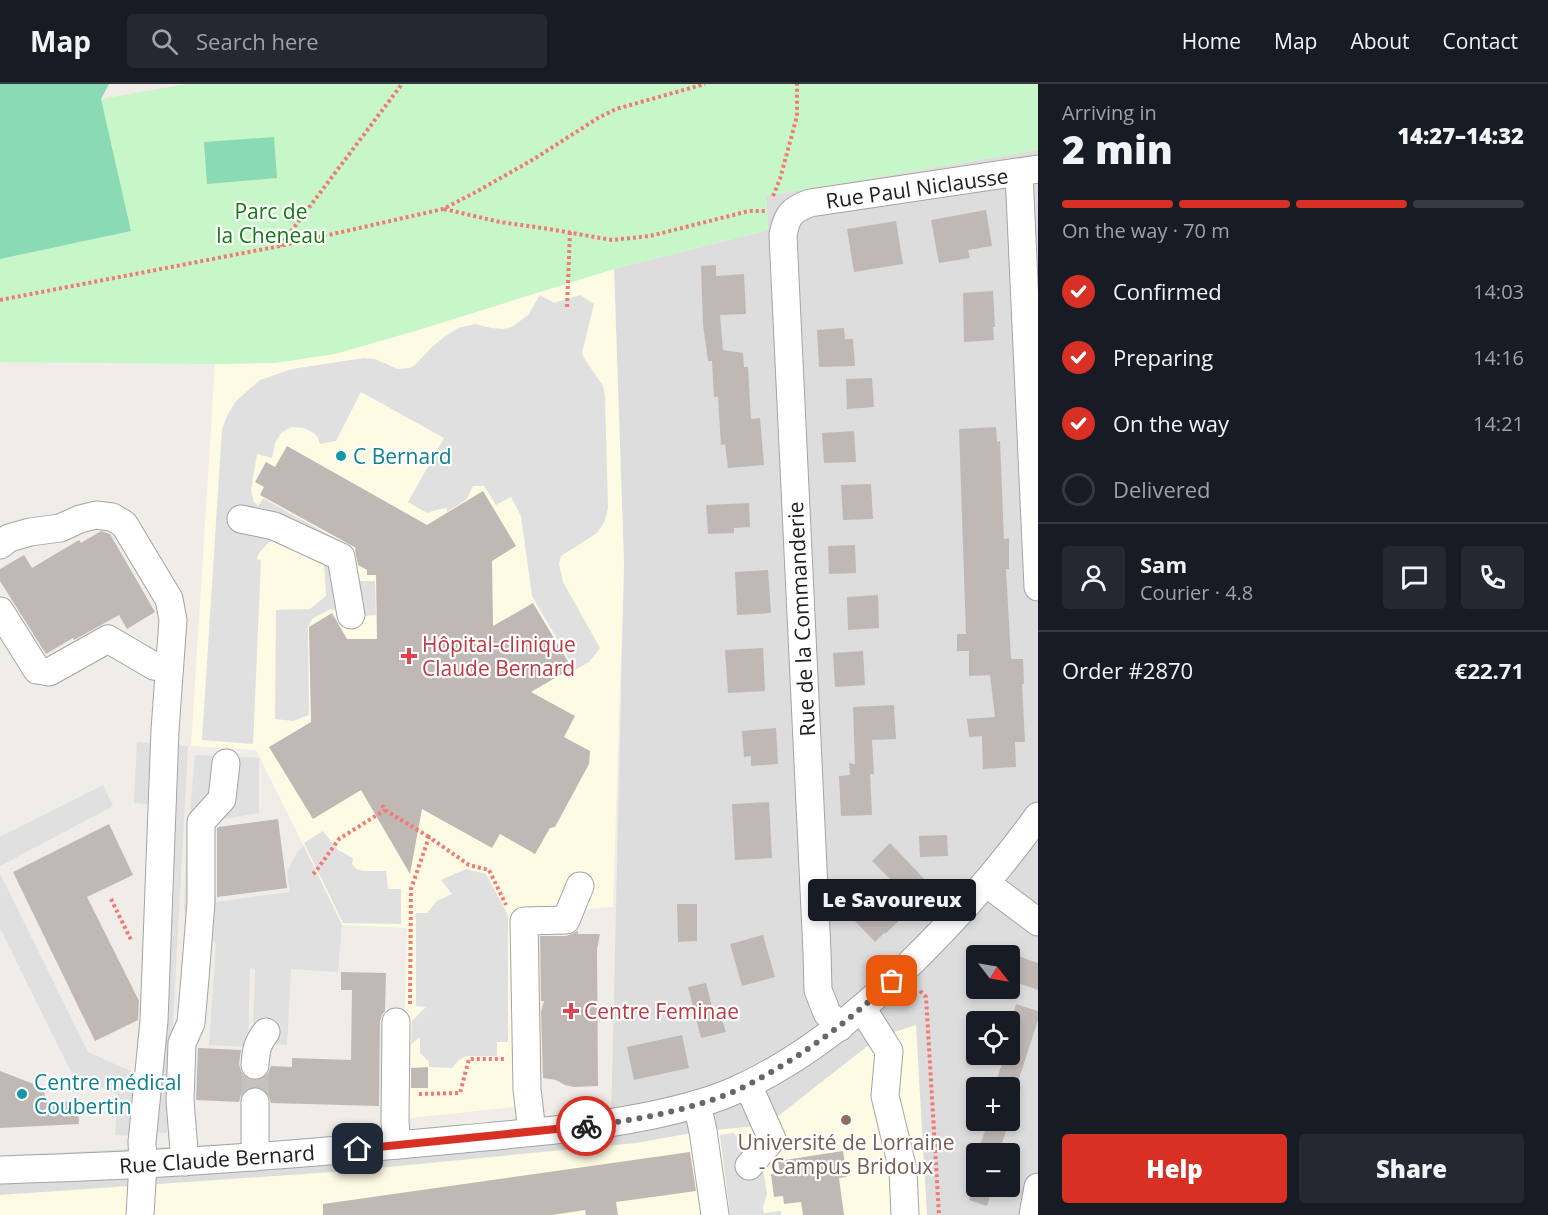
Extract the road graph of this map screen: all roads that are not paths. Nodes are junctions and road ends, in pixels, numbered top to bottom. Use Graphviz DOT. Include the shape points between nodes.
graph roads {
  1 [pos="1028,171"];
  2 [pos="783,213"];
  3 [pos="241,519"];
  4 [pos="0,545"];
  5 [pos="1038,588"];
  6 [pos="0,611"];
  7 [pos="351,615"];
  8 [pos="169,669"];
  9 [pos="226,763"];
  10 [pos="1038,816"];
  11 [pos="986,883"];
  12 [pos="580,886"];
  13 [pos="1038,921"];
  14 [pos="862,1008"];
  15 [pos="403,1018"];
  16 [pos="840,1027"];
  17 [pos="266,1032"];
  18 [pos="255,1065"];
  19 [pos="748,1085"];
  20 [pos="255,1102"];
  21 [pos="696,1104"];
  22 [pos="532,1132"];
  23 [pos="397,1145"];
  24 [pos="255,1157"];
  25 [pos="186,1162"];
  26 [pos="143,1164"];
  27 [pos="748,1166"];
  28 [pos="0,1170"];
  29 [pos="1038,1187"];
  30 [pos="140,1215"];
  31 [pos="715,1215"];
  32 [pos="905,1215"];
  33 [pos="1033,1215"];
  1 -- 2 [label="street, Rue Paul Niclausse" via="810,203"];
  1 -- 5 [label="street"];
  2 -- 16 [label="street, Rue de la Commanderie" via="818,990 827,1013"];
  3 -- 7 [label="street" via="274,526 341,557"];
  4 -- 8 [label="street" via="9,538 60,528 96,515 124,524 169,599 173,620"];
  6 -- 8 [label="street" via="37,670 49,672 108,639 154,666"];
  8 -- 26 [label="street" via="154,1022"];
  9 -- 25 [label="street" via="222,800 201,822 197,954 191,1023 182,1043 180,1101"];
  10 -- 11 [label="street, Rue Claude Bernard"];
  11 -- 13 [label="street"];
  11 -- 14 [label="street, Rue Claude Bernard" via="924,950"];
  12 -- 22 [label="street" via="566,920 524,921 527,1089"];
  14 -- 16 [label="street, Rue Claude Bernard"];
  14 -- 32 [label="street" via="889,1051 885,1096 903,1170"];
  15 -- 23 [label="street" via="395,1122"];
  16 -- 19 [label="street, Rue Claude Bernard"];
  17 -- 18 [label="street" via="255,1050"];
  19 -- 21 [label="street, Rue Claude Bernard"];
  19 -- 27 [label="street" via="772,1139"];
  20 -- 24 [label="street"];
  21 -- 22 [label="street, Rue Claude Bernard" via="611,1123"];
  21 -- 31 [label="street"];
  22 -- 23 [label="street, Rue Claude Bernard"];
  23 -- 24 [label="street, Rue Claude Bernard"];
  24 -- 25 [label="street, Rue Claude Bernard"];
  25 -- 26 [label="street, Rue Claude Bernard"];
  26 -- 28 [label="street, Rue Claude Bernard"];
  26 -- 30 [label="street"];
  29 -- 33 [label="street"];
}
